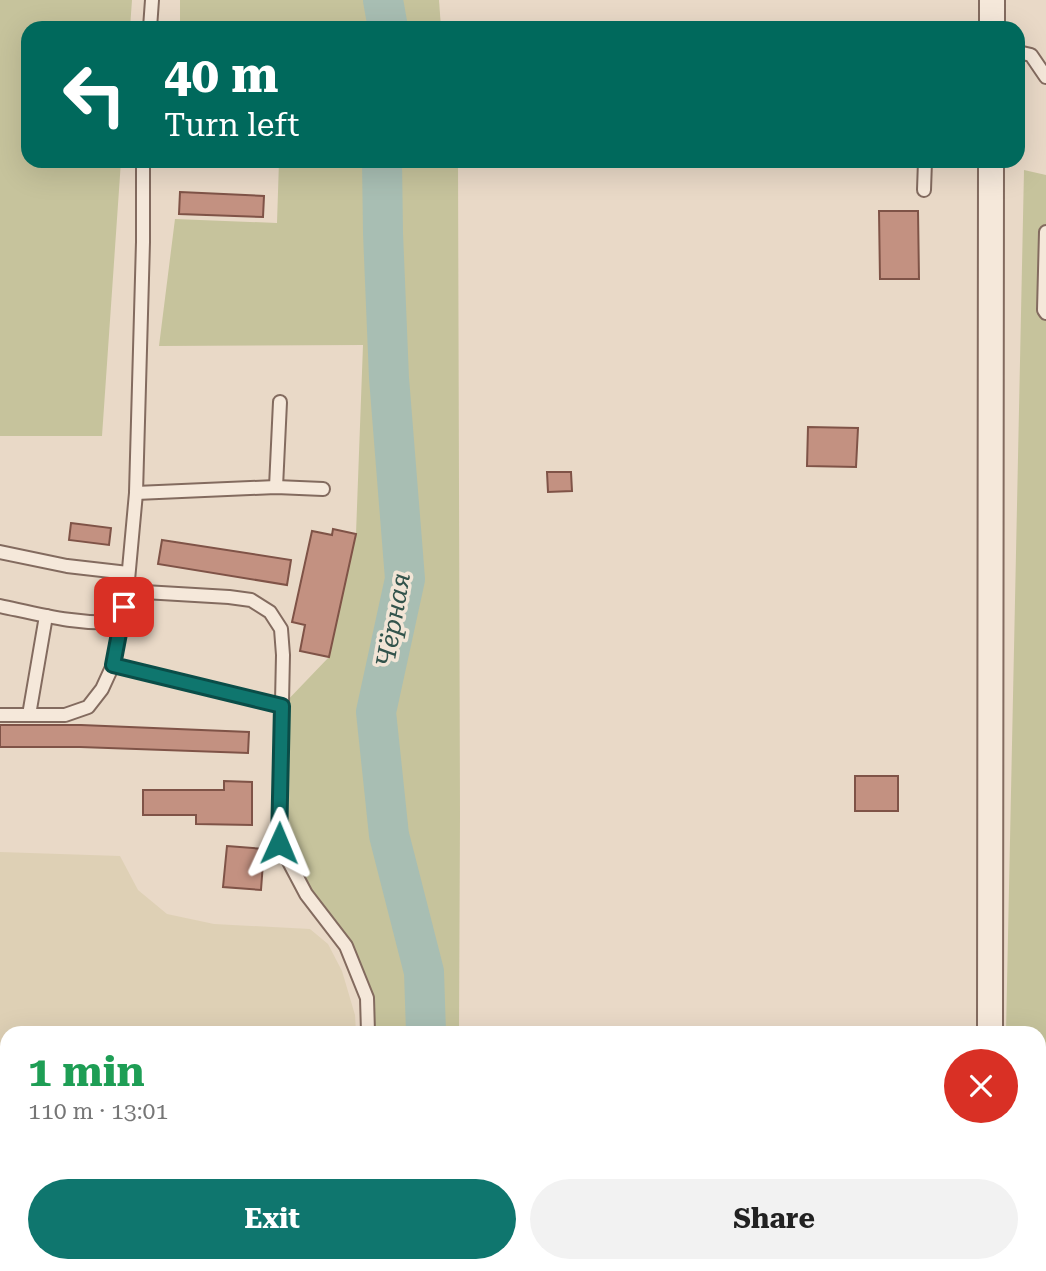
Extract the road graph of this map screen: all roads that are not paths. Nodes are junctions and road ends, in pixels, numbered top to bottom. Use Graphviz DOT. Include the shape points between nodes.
graph roads {
  1 [pos="152,0"];
  2 [pos="992,0"];
  3 [pos="150,21"];
  4 [pos="992,21"];
  5 [pos="1025,54"];
  6 [pos="1046,77"];
  7 [pos="143,168"];
  8 [pos="925,168"];
  9 [pos="991,168"];
  10 [pos="924,190"];
  11 [pos="1046,232"];
  12 [pos="1046,313"];
  13 [pos="280,402"];
  14 [pos="276,487"];
  15 [pos="323,489"];
  16 [pos="136,493"];
  17 [pos="0,552"];
  18 [pos="128,573"];
  19 [pos="127,591"];
  20 [pos="0,606"];
  21 [pos="46,616"];
  22 [pos="121,622"];
  23 [pos="113,665"];
  24 [pos="282,706"];
  25 [pos="0,715"];
  26 [pos="29,715"];
  27 [pos="368,1026"];
  28 [pos="990,1026"];
  1 -- 3 [label="lane"];
  2 -- 4 [label="street"];
  5 -- 6 [label="lane" via="1031,55"];
  7 -- 16 [label="lane"];
  8 -- 10 [label="lane"];
  9 -- 28 [label="street"];
  11 -- 12 [label="lane"];
  13 -- 14 [label="lane"];
  14 -- 15 [label="lane"];
  14 -- 16 [label="lane"];
  16 -- 18 [label="lane"];
  17 -- 18 [label="lane"];
  18 -- 19 [label="lane"];
  19 -- 22 [label="lane"];
  19 -- 24 [label="lane" via="251,600 270,612 281,629"];
  20 -- 21 [label="lane"];
  21 -- 22 [label="lane" via="98,624"];
  21 -- 26 [label="lane"];
  22 -- 23 [label="lane"];
  23 -- 24 [label="lane"];
  23 -- 26 [label="lane" via="88,707 65,715"];
  24 -- 27 [label="lane" via="279,843 306,894 346,946 367,998"];
  25 -- 26 [label="lane"];
}
